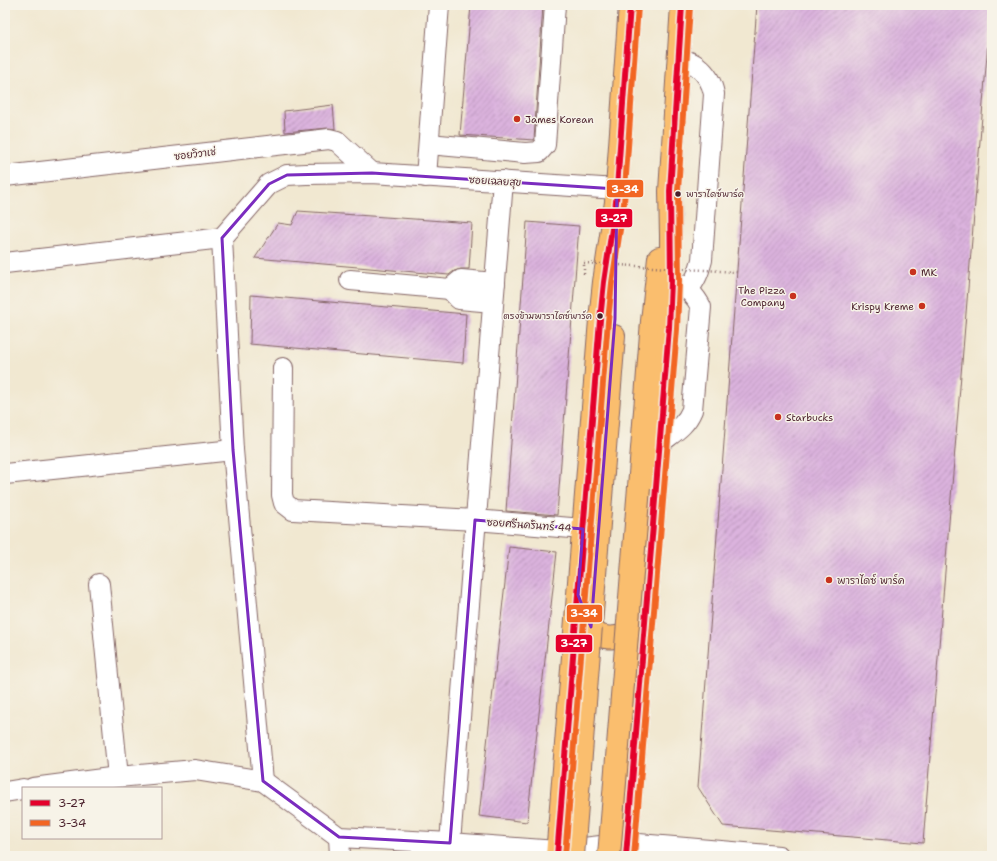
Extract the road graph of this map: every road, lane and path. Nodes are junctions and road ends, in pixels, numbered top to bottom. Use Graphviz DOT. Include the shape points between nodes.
graph roads {
  1 [pos="440,5"];
  2 [pos="555,5"];
  3 [pos="630,5"];
  4 [pos="682,5"];
  5 [pos="679,58"];
  6 [pos="429,144"];
  7 [pos="372,173"];
  8 [pos="5,176"];
  9 [pos="426,177"];
  10 [pos="503,181"];
  11 [pos="670,191"];
  12 [pos="617,196"];
  13 [pos="222,238"];
  14 [pos="5,263"];
  15 [pos="737,272"];
  16 [pos="583,279"];
  17 [pos="350,280"];
  18 [pos="680,285"];
  19 [pos="494,292"];
  20 [pos="283,368"];
  21 [pos="659,444"];
  22 [pos="233,450"];
  23 [pos="5,474"];
  24 [pos="475,520"];
  25 [pos="583,529"];
  26 [pos="99,584"];
  27 [pos="578,595"];
  28 [pos="646,602"];
  29 [pos="118,777"];
  30 [pos="263,781"];
  31 [pos="40,787"];
  32 [pos="22,789"];
  33 [pos="5,792"];
  34 [pos="343,844"];
  35 [pos="449,849"];
  36 [pos="626,850"];
  37 [pos="562,854"];
  38 [pos="609,856"];
  39 [pos="779,856"];
  1 -- 6 [label="street"];
  2 -- 6 [label="street" via="545,145 540,152 525,153"];
  3 -- 12 [label="main road"];
  4 -- 5 [label="main road"];
  5 -- 11 [label="main road"];
  5 -- 18 [label="street" via="694,64 703,72 711,83 714,94 702,260 692,286"];
  6 -- 9 [label="street"];
  7 -- 8 [label="street, ซอยวิวาเช่" via="337,141 329,139"];
  7 -- 9 [label="street, ซอยเฉลยสุข"];
  7 -- 13 [label="street, ซอยเฉลยสุข" via="287,175 269,184"];
  9 -- 10 [label="street, ซอยเฉลยสุข"];
  10 -- 12 [label="street, ซอยเฉลยสุข"];
  10 -- 19 [label="street"];
  11 -- 18 [label="main road" via="672,236"];
  11 -- 38 [label="main road, bridge" via="656,280"];
  12 -- 25 [label="main road" via="604,282"];
  12 -- 37 [label="main road, bridge" via="616,319 602,485"];
  13 -- 14 [label="street"];
  13 -- 22 [label="street"];
  15 -- 16 [label="path, bridge" via="584,263"];
  17 -- 19 [label="street" via="450,289 461,280"];
  18 -- 21 [label="main road" via="669,328"];
  18 -- 21 [label="street" via="696,298 701,307 692,410 681,427"];
  19 -- 24 [label="street"];
  20 -- 24 [label="street, ซอยศรีนครินทร์ 44" via="284,503 294,510 305,512"];
  21 -- 28 [label="main road"];
  22 -- 23 [label="street"];
  22 -- 30 [label="street"];
  24 -- 25 [label="street, ซอยศรีนครินทร์ 44"];
  24 -- 35 [label="street"];
  25 -- 27 [label="main road"];
  26 -- 29 [label="street"];
  27 -- 28 [label="main road" via="593,630 609,637 620,636 630,630"];
  27 -- 37 [label="main road"];
  28 -- 36 [label="main road"];
  29 -- 30 [label="street" via="195,770"];
  29 -- 31 [label="street"];
  30 -- 34 [label="street"];
  32 -- 33 [label="street"];
  34 -- 35 [label="street"];
  35 -- 37 [label="street"];
  36 -- 37 [label="street"];
  36 -- 39 [label="street"];
}
